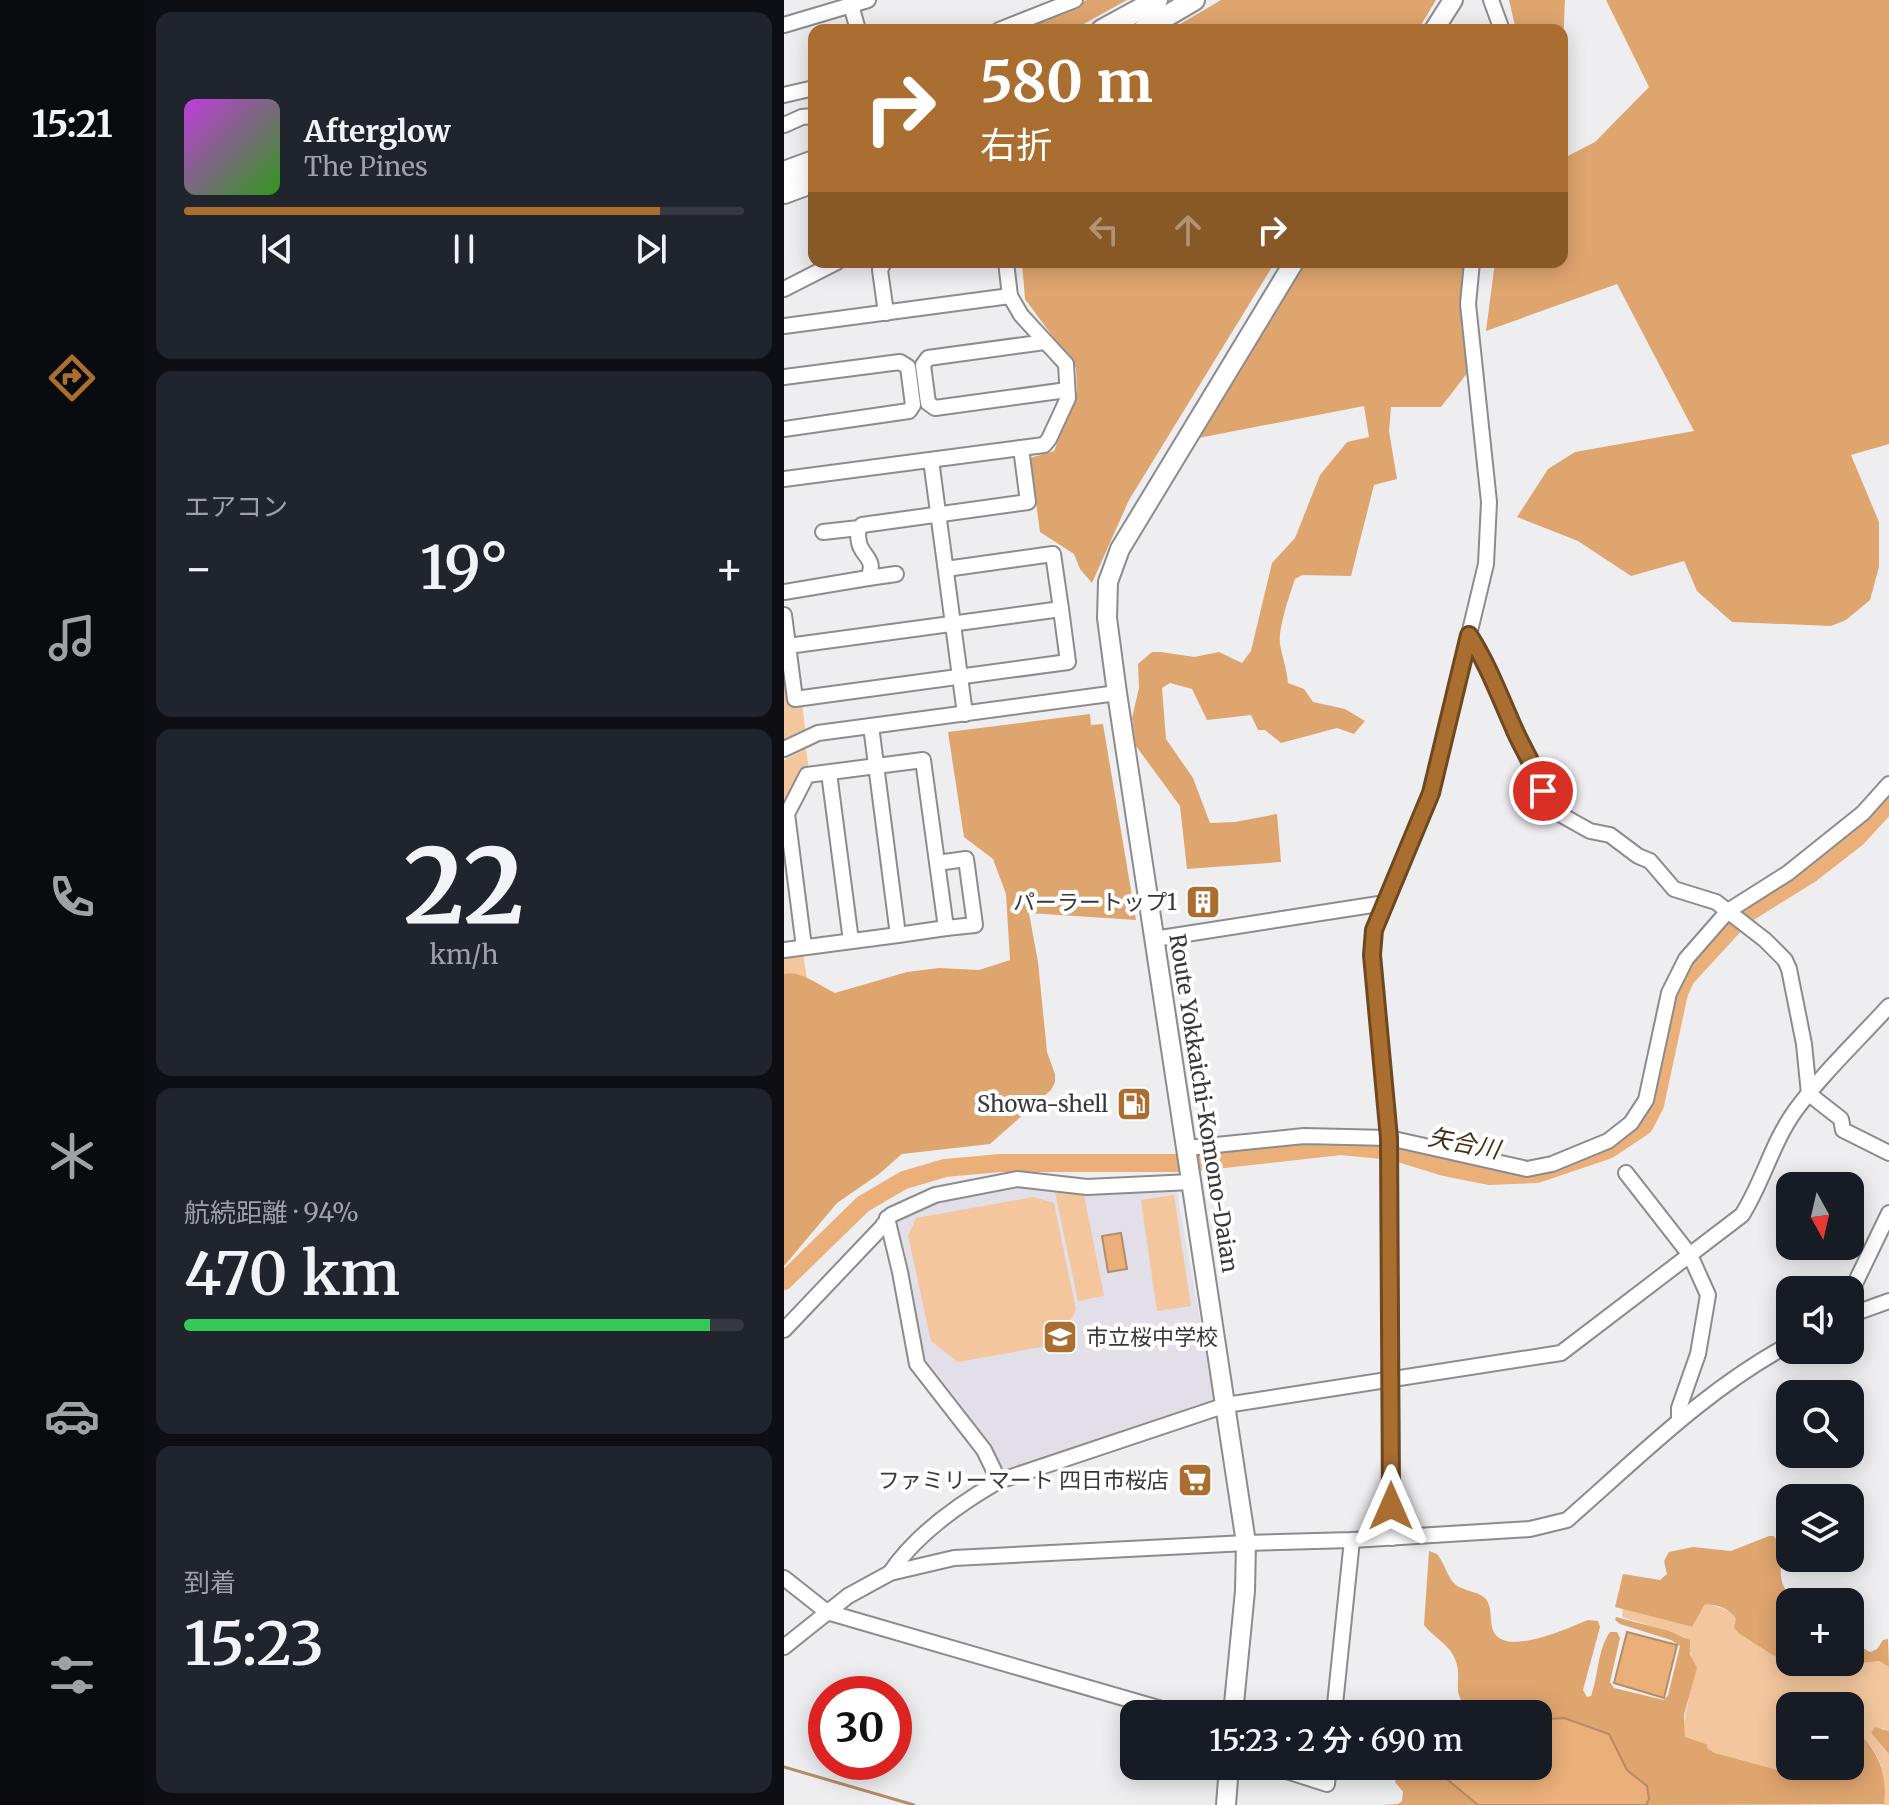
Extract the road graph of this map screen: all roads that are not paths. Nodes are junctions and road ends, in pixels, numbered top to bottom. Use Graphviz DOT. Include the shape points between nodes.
graph roads {
  1 [pos="868,0"];
  2 [pos="1075,0"];
  3 [pos="1157,0"];
  4 [pos="1194,0"];
  5 [pos="1453,0"];
  6 [pos="1491,0"];
  7 [pos="851,5"];
  8 [pos="856,24"];
  9 [pos="1014,24"];
  10 [pos="1113,24"];
  11 [pos="1153,24"];
  12 [pos="1438,24"];
  13 [pos="1500,24"];
  14 [pos="784,25"];
  15 [pos="808,89"];
  16 [pos="784,95"];
  17 [pos="808,116"];
  18 [pos="784,125"];
  19 [pos="804,173"];
  20 [pos="784,193"];
  21 [pos="825,268"];
  22 [pos="881,268"];
  23 [pos="1007,268"];
  24 [pos="1290,268"];
  25 [pos="1471,268"];
  26 [pos="784,289"];
  27 [pos="1010,296"];
  28 [pos="886,313"];
  29 [pos="784,326"];
  30 [pos="1045,342"];
  31 [pos="915,366"];
  32 [pos="784,377"];
  33 [pos="1067,390"];
  34 [pos="920,404"];
  35 [pos="784,429"];
  36 [pos="1021,448"];
  37 [pos="931,460"];
  38 [pos="784,479"];
  39 [pos="938,515"];
  40 [pos="859,528"];
  41 [pos="823,532"];
  42 [pos="946,569"];
  43 [pos="896,574"];
  44 [pos="868,578"];
  45 [pos="784,592"];
  46 [pos="1061,609"];
  47 [pos="784,615"];
  48 [pos="953,624"];
  49 [pos="1469,635"];
  50 [pos="788,646"];
  51 [pos="960,676"];
  52 [pos="1117,693"];
  53 [pos="965,714"];
  54 [pos="871,726"];
  55 [pos="784,749"];
  56 [pos="876,766"];
  57 [pos="829,773"];
  58 [pos="1889,784"];
  59 [pos="937,863"];
  60 [pos="1385,903"];
  61 [pos="1730,912"];
  62 [pos="946,928"];
  63 [pos="898,935"];
  64 [pos="1154,939"];
  65 [pos="851,941"];
  66 [pos="804,947"];
  67 [pos="784,950"];
  68 [pos="1889,1006"];
  69 [pos="1809,1094"];
  70 [pos="1389,1138"];
  71 [pos="1187,1148"];
  72 [pos="1889,1153"];
  73 [pos="1626,1173"];
  74 [pos="1191,1180"];
  75 [pos="1889,1213"];
  76 [pos="887,1218"];
  77 [pos="1690,1255"];
  78 [pos="1859,1276"];
  79 [pos="1889,1301"];
  80 [pos="1864,1310"];
  81 [pos="784,1330"];
  82 [pos="1776,1352"];
  83 [pos="1391,1380"];
  84 [pos="1226,1405"];
  85 [pos="1679,1420"];
  86 [pos="999,1481"];
  87 [pos="1392,1538"];
  88 [pos="1352,1540"];
  89 [pos="1246,1543"];
  90 [pos="890,1573"];
  91 [pos="784,1578"];
  92 [pos="827,1612"];
  93 [pos="784,1647"];
  94 [pos="1131,1700"];
  95 [pos="1234,1700"];
  96 [pos="1335,1700"];
  97 [pos="1228,1780"];
  98 [pos="1226,1805"];
  1 -- 7 [label="street"];
  2 -- 9 [label="street"];
  3 -- 10 [label="highway"];
  4 -- 11 [label="highway"];
  5 -- 12 [label="main road"];
  6 -- 13 [label="street"];
  7 -- 8 [label="street"];
  7 -- 14 [label="street"];
  15 -- 16 [label="street"];
  17 -- 18 [label="street"];
  19 -- 20 [label="highway"];
  21 -- 26 [label="street"];
  22 -- 28 [label="street"];
  23 -- 27 [label="street"];
  24 -- 52 [label="main road, Route Yokkaichi-Komono-Daian" via="1120,549 1108,582 1107,618"];
  25 -- 49 [label="street" via="1468,304 1489,502 1486,564"];
  27 -- 28 [label="street"];
  27 -- 30 [label="street"];
  28 -- 29 [label="street"];
  30 -- 31 [label="street" via="928,358"];
  30 -- 33 [label="street" via="1066,364"];
  31 -- 32 [label="street" via="900,362"];
  31 -- 34 [label="street"];
  33 -- 34 [label="street" via="935,408"];
  33 -- 36 [label="street" via="1049,439 1044,445"];
  34 -- 35 [label="street" via="909,411"];
  36 -- 37 [label="street"];
  36 -- 39 [label="street" via="1028,502"];
  37 -- 38 [label="street"];
  37 -- 39 [label="street"];
  39 -- 40 [label="street"];
  39 -- 42 [label="street"];
  40 -- 41 [label="street"];
  40 -- 44 [label="street" via="860,547 871,571"];
  42 -- 46 [label="street" via="1053,554"];
  42 -- 48 [label="street"];
  43 -- 44 [label="street"];
  44 -- 45 [label="street"];
  46 -- 48 [label="street"];
  46 -- 51 [label="street" via="1068,662"];
  47 -- 50 [label="street"];
  48 -- 50 [label="street"];
  48 -- 51 [label="street"];
  49 -- 60 [label="street" via="1431,793"];
  49 -- 61 [label="street" via="1538,775 1547,807 1590,831 1610,835 1650,861 1674,889"];
  50 -- 51 [label="street" via="795,699"];
  51 -- 53 [label="street"];
  52 -- 53 [label="street"];
  52 -- 64 [label="main road, Route Yokkaichi-Komono-Daian"];
  53 -- 54 [label="street"];
  54 -- 55 [label="street" via="818,733"];
  54 -- 56 [label="street"];
  56 -- 57 [label="street"];
  56 -- 59 [label="street" via="923,760"];
  56 -- 63 [label="street"];
  57 -- 65 [label="street"];
  57 -- 66 [label="street" via="807,775 787,814"];
  58 -- 61 [label="street" via="1863,813 1800,864"];
  59 -- 62 [label="street"];
  59 -- 62 [label="street" via="966,859 975,925"];
  60 -- 64 [label="street"];
  60 -- 70 [label="street" via="1374,930 1372,955"];
  61 -- 69 [label="street" via="1789,969"];
  61 -- 70 [label="street" via="1686,959 1669,993 1646,1100 1631,1123 1608,1141 1527,1169"];
  62 -- 63 [label="street"];
  63 -- 65 [label="street"];
  64 -- 71 [label="main road, Route Yokkaichi-Komono-Daian"];
  65 -- 66 [label="street"];
  66 -- 67 [label="street"];
  68 -- 69 [label="street"];
  69 -- 72 [label="street" via="1841,1119 1843,1130"];
  69 -- 77 [label="street" via="1774,1146 1742,1215"];
  70 -- 71 [label="street" via="1304,1136"];
  70 -- 83 [label="street"];
  71 -- 74 [label="main road, Route Yokkaichi-Komono-Daian"];
  73 -- 77 [label="street"];
  74 -- 76 [label="street" via="1087,1187 1017,1179 935,1195"];
  74 -- 84 [label="main road, Route Yokkaichi-Komono-Daian"];
  75 -- 78 [label="street"];
  76 -- 81 [label="street"];
  76 -- 86 [label="street" via="917,1364 978,1442"];
  77 -- 83 [label="street" via="1561,1353"];
  77 -- 85 [label="street" via="1708,1295"];
  79 -- 80 [label="street"];
  82 -- 85 [label="street"];
  83 -- 84 [label="street"];
  83 -- 87 [label="street"];
  84 -- 86 [label="street"];
  84 -- 89 [label="main road, Route Yokkaichi-Komono-Daian"];
  85 -- 87 [label="street" via="1567,1520 1530,1529"];
  86 -- 90 [label="street" via="951,1512"];
  87 -- 88 [label="street"];
  88 -- 89 [label="street"];
  88 -- 96 [label="street"];
  89 -- 90 [label="street" via="954,1558"];
  89 -- 95 [label="main road, Route Yokkaichi-Komono-Daian"];
  90 -- 92 [label="street"];
  91 -- 92 [label="street"];
  92 -- 93 [label="street"];
  92 -- 94 [label="street"];
  97 -- 98 [label="main road"];
}
